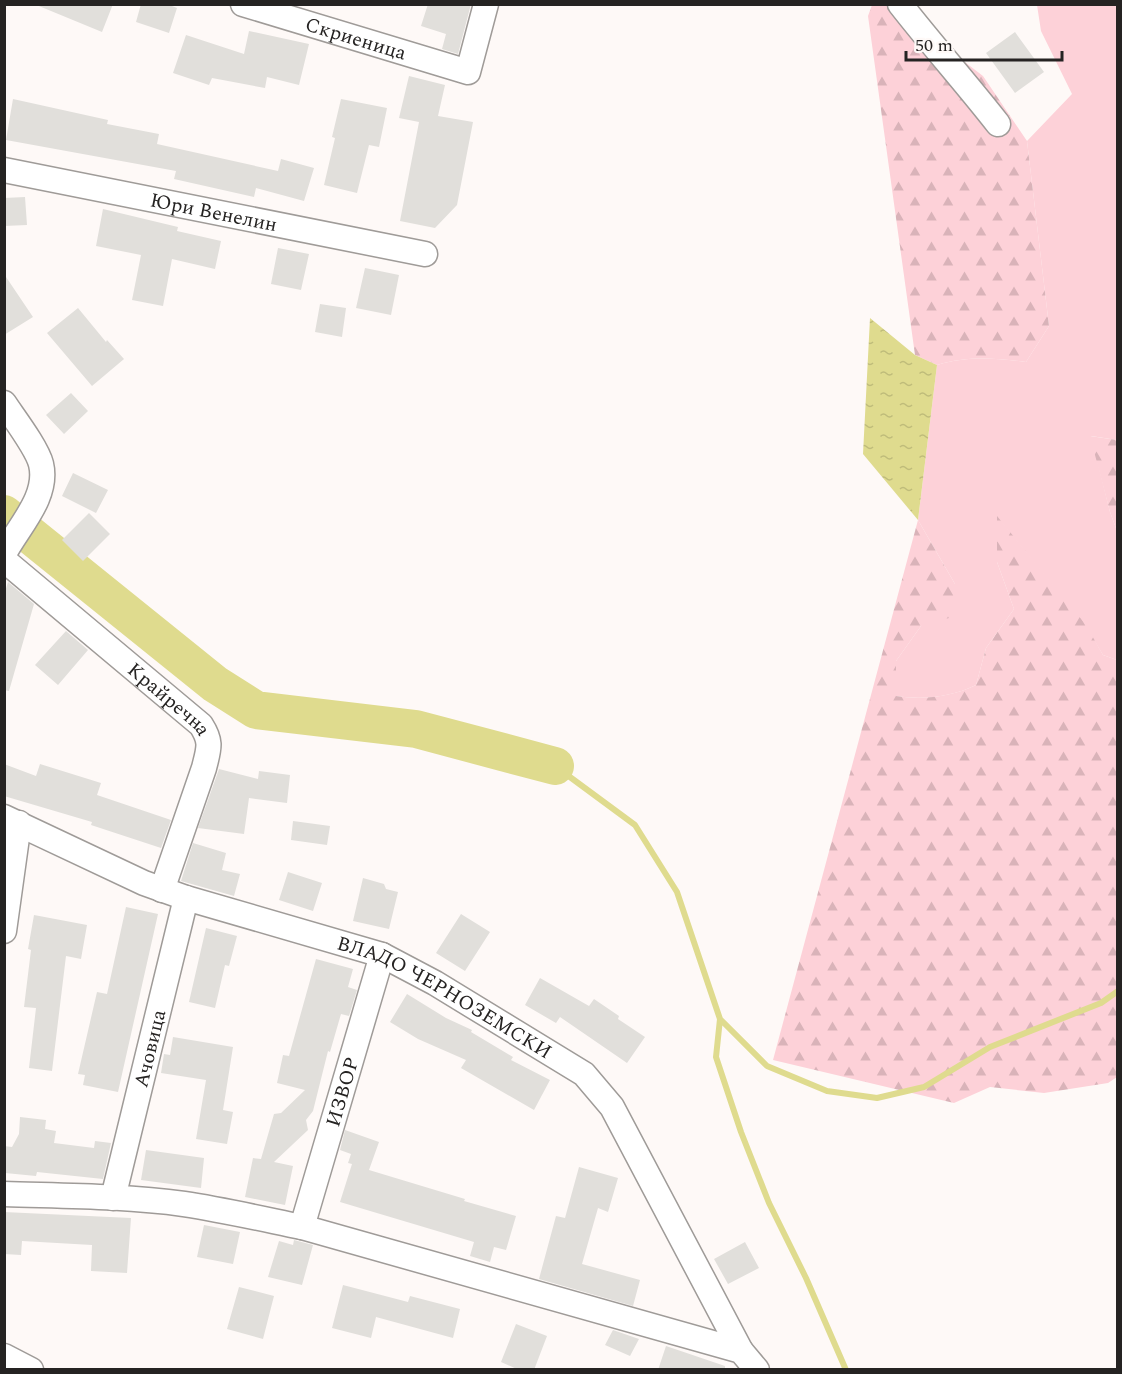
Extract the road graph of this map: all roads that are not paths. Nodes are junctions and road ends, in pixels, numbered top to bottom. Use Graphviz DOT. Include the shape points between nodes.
graph roads {
  1 [pos="243,4"];
  2 [pos="486,4"];
  3 [pos="900,4"];
  4 [pos="287,11"];
  5 [pos="998,124"];
  6 [pos="4,170"];
  7 [pos="425,254"];
  8 [pos="4,403"];
  9 [pos="5,555"];
  10 [pos="12,820"];
  11 [pos="162,890"];
  12 [pos="186,898"];
  13 [pos="4,931"];
  14 [pos="382,956"];
  15 [pos="4,1194"];
  16 [pos="113,1198"];
  17 [pos="302,1227"];
  18 [pos="741,1351"];
  19 [pos="4,1356"];
  20 [pos="31,1370"];
  21 [pos="757,1370"];
  1 -- 4 [label="street, Скриеница"];
  2 -- 4 [label="street, Скриеница" via="468,72"];
  3 -- 5 [label="street"];
  6 -- 7 [label="street, Юри Венелин"];
  8 -- 9 [label="street" via="41,464 42,483"];
  9 -- 11 [label="street, Крайречна" via="201,725 208,737 204,768"];
  10 -- 11 [label="street, ВЛАДО ЧЕРНОЗЕМСКИ"];
  10 -- 13 [label="street"];
  11 -- 12 [label="street, ВЛАДО ЧЕРНОЗЕМСКИ"];
  12 -- 14 [label="street, ВЛАДО ЧЕРНОЗЕМСКИ"];
  12 -- 16 [label="street, Ачовица"];
  14 -- 17 [label="street, ИЗВОР"];
  14 -- 18 [label="street, ВЛАДО ЧЕРНОЗЕМСКИ" via="435,983 584,1074 612,1107"];
  15 -- 16 [label="street"];
  16 -- 17 [label="street" via="183,1204"];
  17 -- 18 [label="street"];
  18 -- 21 [label="street, ВЛАДО ЧЕРНОЗЕМСКИ"];
  19 -- 20 [label="street"];
}
